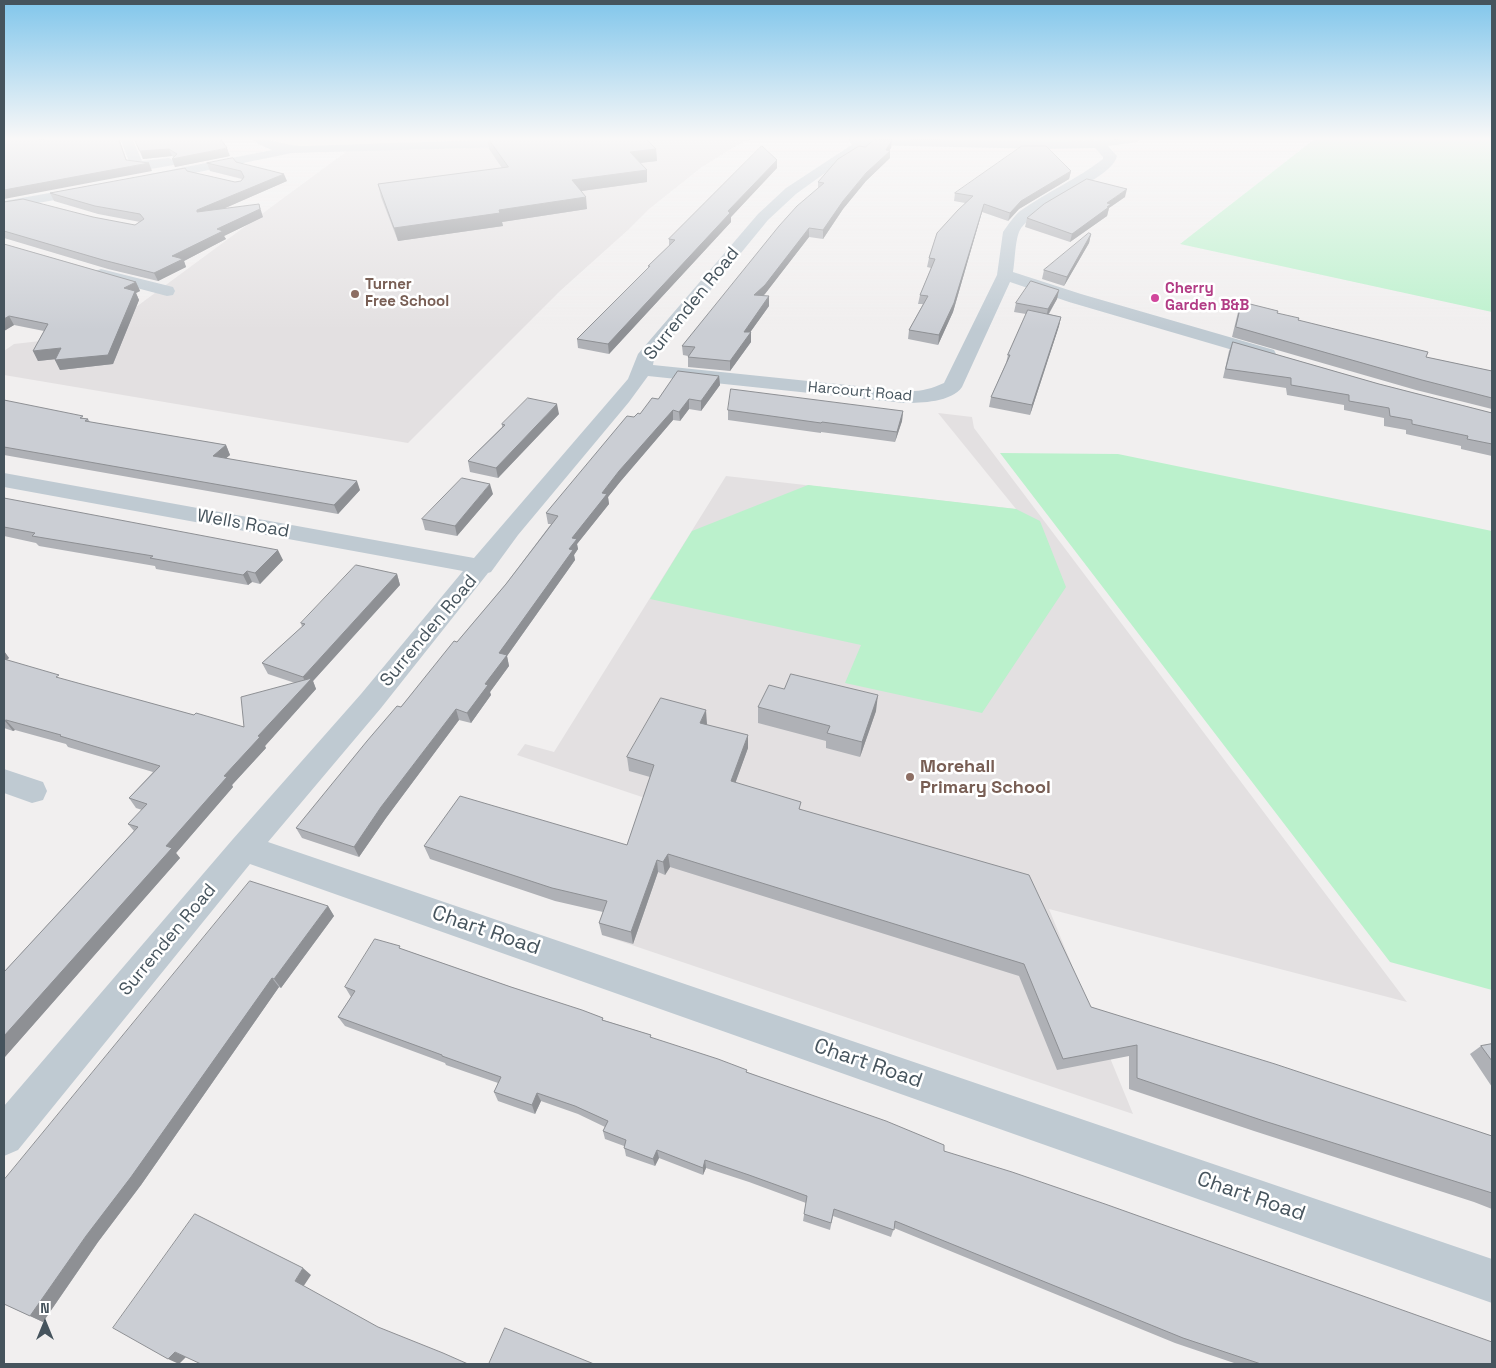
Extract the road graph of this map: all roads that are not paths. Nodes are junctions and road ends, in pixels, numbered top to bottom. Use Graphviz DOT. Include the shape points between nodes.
graph roads {
  1 [pos="23,202"];
  2 [pos="31,202"];
  3 [pos="780,202"];
  4 [pos="1047,202"];
  5 [pos="4,205"];
  6 [pos="60,211"];
  7 [pos="84,269"];
  8 [pos="1005,275"];
  9 [pos="167,291"];
  10 [pos="1282,359"];
  11 [pos="642,370"];
  12 [pos="4,480"];
  13 [pos="482,567"];
  14 [pos="4,781"];
  15 [pos="32,791"];
  16 [pos="244,848"];
  17 [pos="4,1136"];
  18 [pos="1492,1281"];
  1 -- 5 [label="street"];
  2 -- 6 [label="street"];
  3 -- 11 [label="street, Surrenden Road" via="645,358"];
  4 -- 8 [label="street, Harcourt Road" via="1024,216 1011,232"];
  7 -- 9 [label="street"];
  8 -- 10 [label="street"];
  8 -- 11 [label="street, Harcourt Road" via="952,388 922,398"];
  11 -- 13 [label="street, Surrenden Road"];
  12 -- 13 [label="street, Wells Road"];
  13 -- 16 [label="street, Surrenden Road"];
  14 -- 15 [label="street"];
  16 -- 17 [label="street, Surrenden Road"];
  16 -- 18 [label="street, Chart Road"];
}
